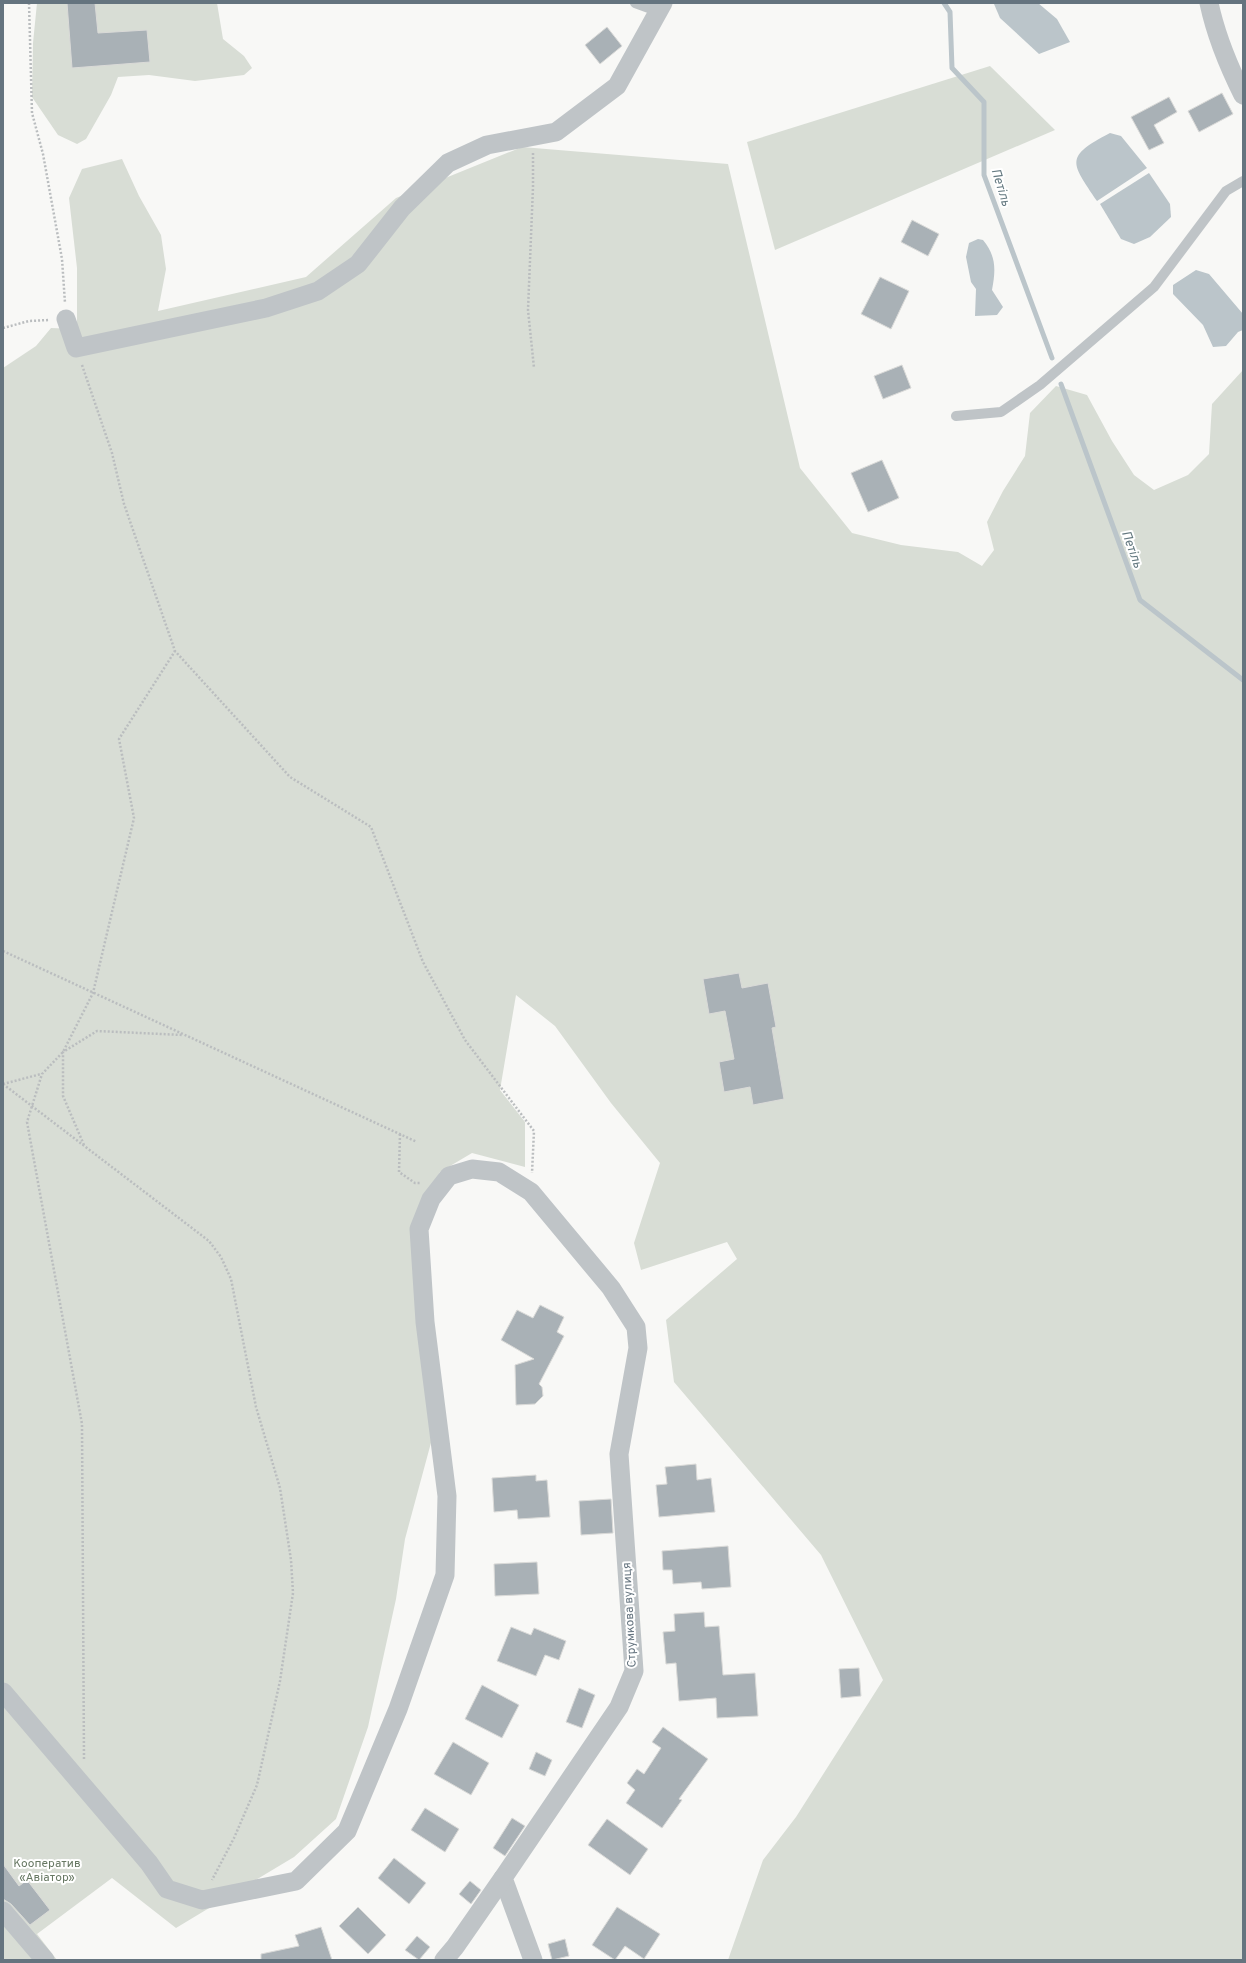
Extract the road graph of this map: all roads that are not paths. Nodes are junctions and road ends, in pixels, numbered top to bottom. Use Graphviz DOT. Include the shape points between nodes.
graph roads {
  1 [pos="635,3"];
  2 [pos="1210,3"];
  3 [pos="660,7"];
  4 [pos="1243,95"];
  5 [pos="1243,181"];
  6 [pos="66,319"];
  7 [pos="956,416"];
  8 [pos="3,1692"];
  9 [pos="504,1878"];
  10 [pos="3,1911"];
  11 [pos="45,1960"];
  12 [pos="444,1960"];
  13 [pos="533,1960"];
  1 -- 3 [label="lane"];
  2 -- 4 [label="street" via="1219,40"];
  3 -- 6 [label="street" via="617,86 556,132 487,145 448,163 402,208 358,264 318,292 266,308 76,348"];
  5 -- 7 [label="lane" via="1226,191 1154,287 1040,385 1001,412"];
  8 -- 9 [label="street, Струмкова вулиця" via="149,1862 167,1889 202,1900 296,1882 347,1831 398,1709 445,1575 447,1496 425,1322 419,1229 431,1199 449,1176 472,1169 499,1172 531,1192 611,1288 636,1327 638,1348 619,1454 634,1671 619,1708"];
  9 -- 12 [label="street, Струмкова вулиця"];
  9 -- 13 [label="street"];
  10 -- 11 [label="street"];
}
